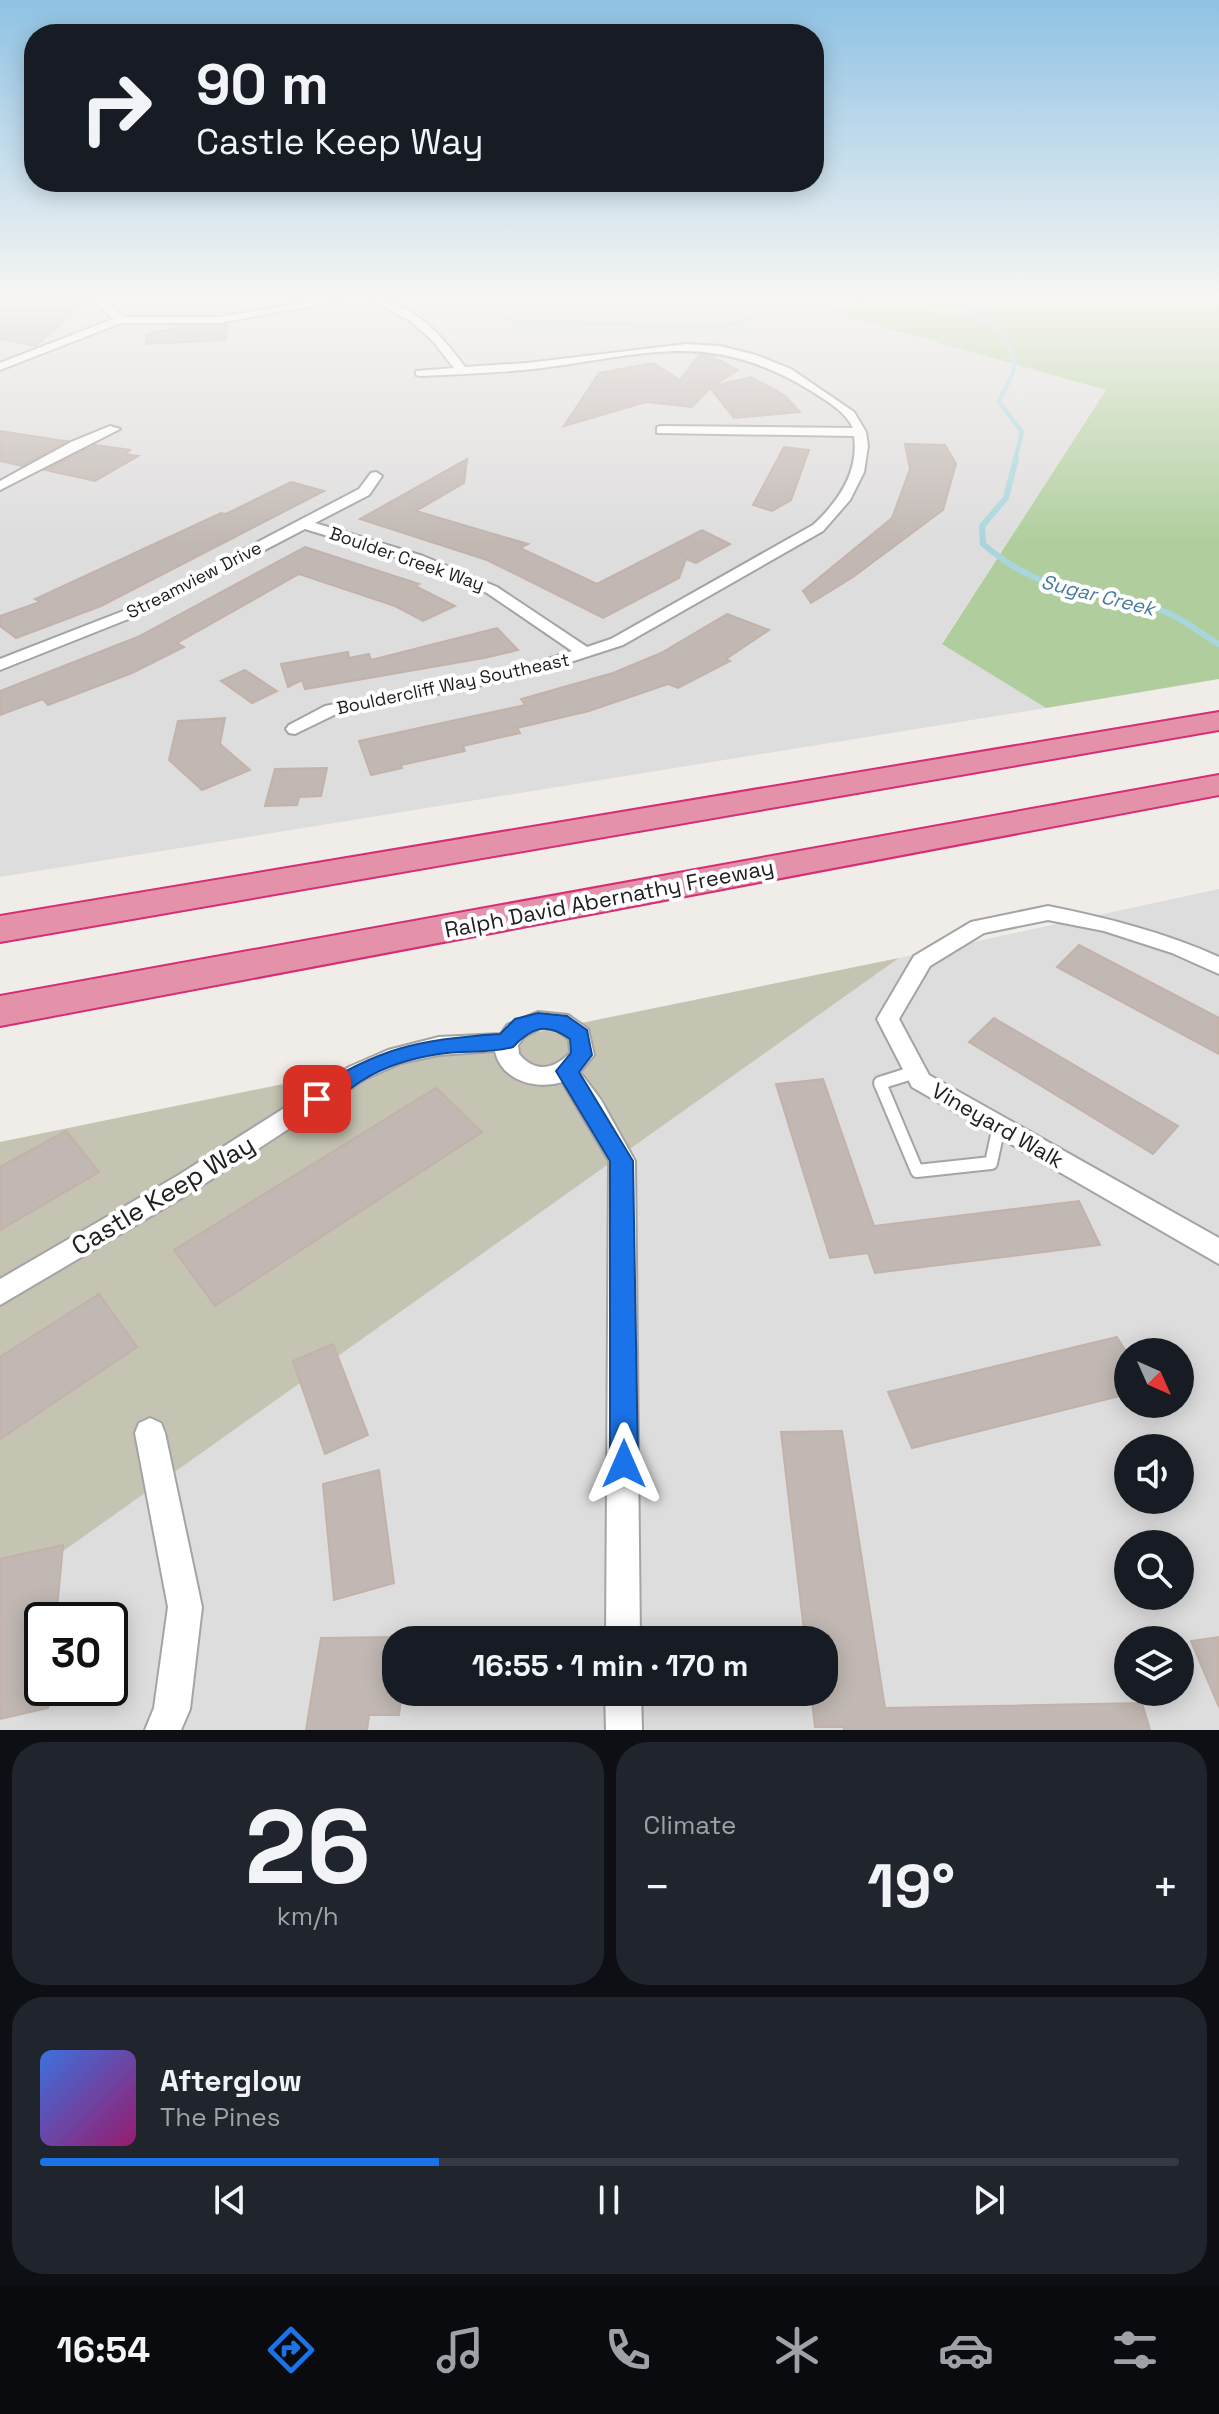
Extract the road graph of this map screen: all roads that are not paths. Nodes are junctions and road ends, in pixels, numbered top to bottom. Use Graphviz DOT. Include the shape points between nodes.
graph roads {
  1 [pos="806,382"];
  2 [pos="114,429"];
  3 [pos="661,430"];
  4 [pos="860,432"];
  5 [pos="376,476"];
  6 [pos="0,486"];
  7 [pos="304,524"];
  8 [pos="587,654"];
  9 [pos="0,665"];
  10 [pos="1219,721"];
  11 [pos="295,729"];
  12 [pos="1219,785"];
  13 [pos="0,929"];
  14 [pos="1219,966"];
  15 [pos="0,1011"];
  16 [pos="506,1042"];
  17 [pos="567,1071"];
  18 [pos="915,1072"];
  19 [pos="999,1126"];
  20 [pos="1219,1252"];
  21 [pos="0,1293"];
  22 [pos="150,1433"];
  23 [pos="623,1626"];
  24 [pos="623,1706"];
  25 [pos="163,1730"];
  26 [pos="624,1730"];
  1 -- 4 [label="street" via="850,413"];
  2 -- 6 [label="street"];
  3 -- 4 [label="street"];
  4 -- 8 [label="street, Bouldercliff Way Southeast" via="862,452 851,490 818,528 650,626"];
  5 -- 7 [label="street, Streamview Drive" via="364,492"];
  7 -- 8 [label="street, Boulder Creek Way" via="418,559 492,590"];
  7 -- 9 [label="street, Streamview Drive" via="141,609"];
  8 -- 11 [label="street, Bouldercliff Way Southeast" via="331,710"];
  10 -- 13 [label="highway"];
  12 -- 15 [label="highway, Ralph David Abernathy Freeway"];
  14 -- 18 [label="street, Vineyard Walk" via="1107,925 1048,913 978,927 922,961 888,1019"];
  16 -- 17 [label="street" via="507,1059 523,1074 553,1076"];
  16 -- 17 [label="street" via="522,1025 560,1021 572,1027 583,1044 582,1055"];
  16 -- 21 [label="street, Castle Keep Way" via="439,1046 357,1073"];
  17 -- 23 [label="street" via="622,1161"];
  18 -- 19 [label="street, Vineyard Walk" via="920,1081"];
  18 -- 19 [label="lane" via="880,1083 917,1171 991,1163"];
  19 -- 20 [label="street, Vineyard Walk"];
  22 -- 25 [label="street" via="185,1607 172,1709"];
  24 -- 26 [label="street"];
}
